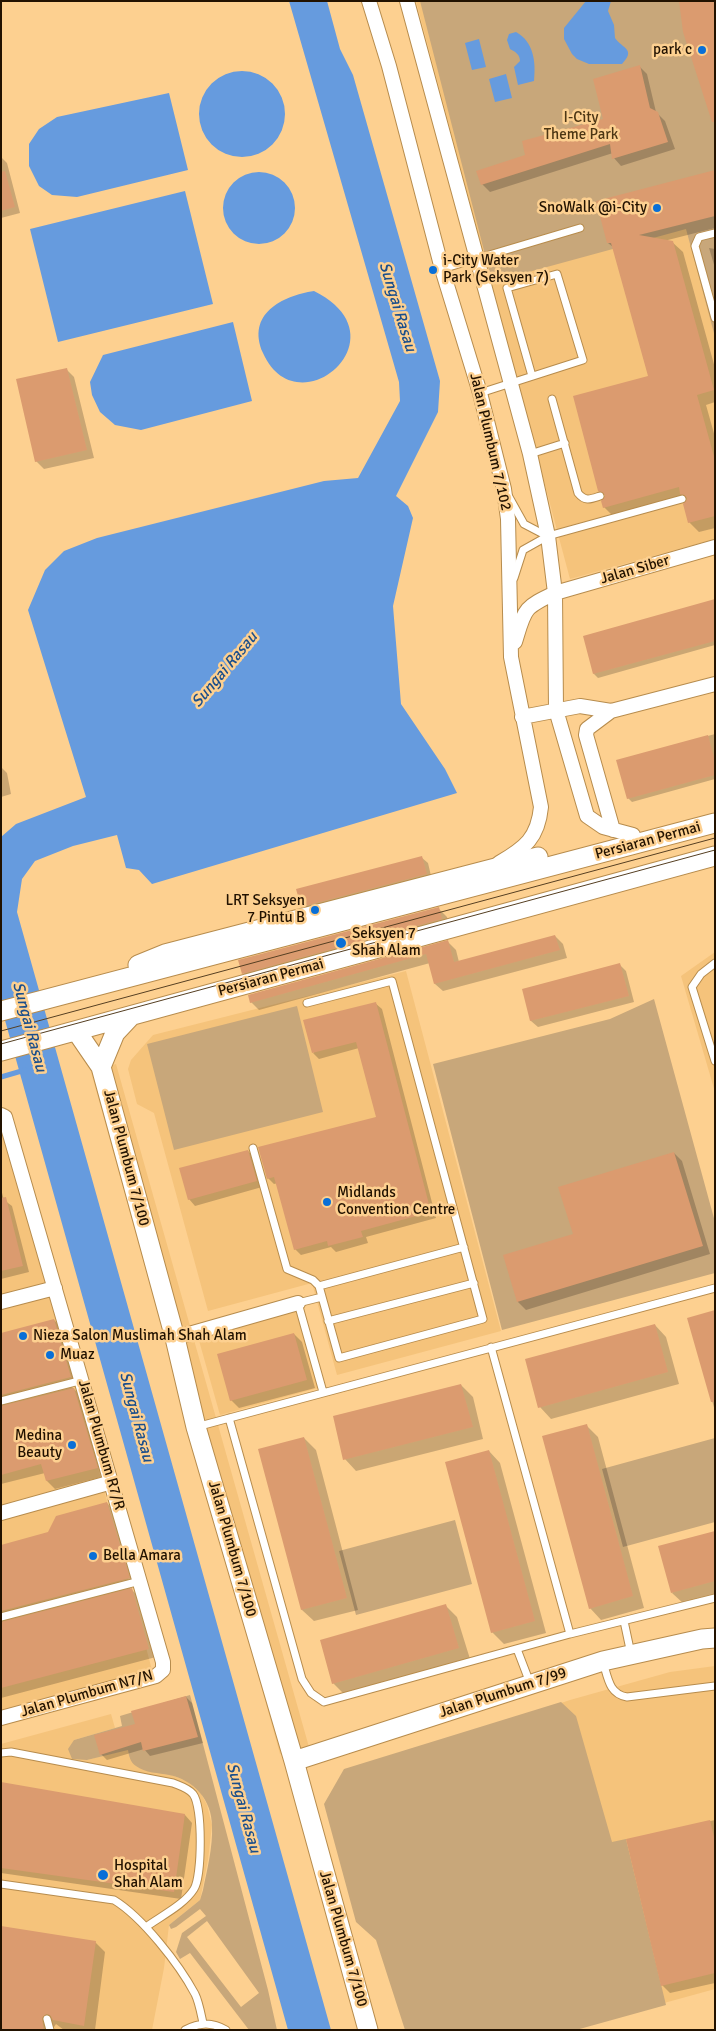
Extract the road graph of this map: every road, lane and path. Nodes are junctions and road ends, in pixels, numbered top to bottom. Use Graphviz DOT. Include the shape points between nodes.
graph roads {
  1 [pos="369,1"];
  2 [pos="407,1"];
  3 [pos="580,228"];
  4 [pos="715,233"];
  5 [pos="476,259"];
  6 [pos="442,269"];
  7 [pos="715,318"];
  8 [pos="532,376"];
  9 [pos="510,384"];
  10 [pos="480,393"];
  11 [pos="552,399"];
  12 [pos="564,443"];
  13 [pos="530,454"];
  14 [pos="504,489"];
  15 [pos="600,496"];
  16 [pos="682,499"];
  17 [pos="548,536"];
  18 [pos="715,547"];
  19 [pos="511,587"];
  20 [pos="555,593"];
  21 [pos="511,657"];
  22 [pos="715,684"];
  23 [pos="556,710"];
  24 [pos="612,711"];
  25 [pos="522,717"];
  26 [pos="710,828"];
  27 [pos="613,830"];
  28 [pos="634,840"];
  29 [pos="715,856"];
  30 [pos="487,869"];
  31 [pos="715,963"];
  32 [pos="80,990"];
  33 [pos="307,1003"];
  34 [pos="1,1011"];
  35 [pos="132,1016"];
  36 [pos="73,1033"];
  37 [pos="1,1051"];
  38 [pos="715,1061"];
  39 [pos="101,1067"];
  40 [pos="1,1115"];
  41 [pos="253,1148"];
  42 [pos="464,1246"];
  43 [pos="474,1283"];
  44 [pos="319,1286"];
  45 [pos="55,1288"];
  46 [pos="715,1288"];
  47 [pos="322,1297"];
  48 [pos="1,1302"];
  49 [pos="298,1303"];
  50 [pos="328,1321"];
  51 [pos="175,1338"];
  52 [pos="491,1347"];
  53 [pos="83,1380"];
  54 [pos="323,1392"];
  55 [pos="1,1400"];
  56 [pos="229,1418"];
  57 [pos="196,1427"];
  58 [pos="112,1482"];
  59 [pos="1,1513"];
  60 [pos="140,1581"];
  61 [pos="715,1598"];
  62 [pos="1,1617"];
  63 [pos="624,1621"];
  64 [pos="570,1634"];
  65 [pos="715,1638"];
  66 [pos="517,1649"];
  67 [pos="631,1654"];
  68 [pos="603,1661"];
  69 [pos="163,1662"];
  70 [pos="530,1684"];
  71 [pos="715,1686"];
  72 [pos="1,1718"];
  73 [pos="1,1753"];
  74 [pos="294,1761"];
  75 [pos="1,1884"];
  76 [pos="146,1927"];
  77 [pos="47,2019"];
  78 [pos="203,2023"];
  79 [pos="50,2030"];
  80 [pos="185,2030"];
  81 [pos="226,2030"];
  82 [pos="368,2030"];
  1 -- 6 [label="street, Jalan Plumbum 7/102"];
  2 -- 5 [label="street"];
  3 -- 5 [label="lane"];
  4 -- 7 [label="lane" via="699,237 696,241"];
  5 -- 6 [label="lane"];
  5 -- 9 [label="street"];
  6 -- 10 [label="street, Jalan Plumbum 7/102"];
  8 -- 8 [label="lane" via="506,288 557,274 583,360"];
  8 -- 9 [label="lane"];
  9 -- 10 [label="lane"];
  9 -- 13 [label="street"];
  10 -- 14 [label="street, Jalan Plumbum 7/102"];
  11 -- 12 [label="lane"];
  12 -- 13 [label="lane"];
  12 -- 15 [label="lane" via="578,493 589,500"];
  13 -- 17 [label="street"];
  14 -- 17 [label="lane" via="524,524"];
  14 -- 19 [label="street, Jalan Plumbum 7/102"];
  16 -- 17 [label="lane"];
  17 -- 19 [label="lane" via="523,550"];
  17 -- 20 [label="street"];
  18 -- 20 [label="street, Jalan Siber"];
  19 -- 21 [label="street, Jalan Plumbum 7/102"];
  20 -- 21 [label="street, Jalan Siber" via="530,604 523,614"];
  20 -- 23 [label="street"];
  21 -- 25 [label="street, Jalan Plumbum 7/102"];
  22 -- 24 [label="street"];
  23 -- 24 [label="street" via="580,706"];
  23 -- 25 [label="street"];
  23 -- 27 [label="street" via="587,816"];
  24 -- 27 [label="street" via="587,729 586,735"];
  25 -- 30 [label="street, Jalan Plumbum 7/102" via="541,807 540,819 528,843"];
  26 -- 28 [label="main road, Persiaran Permai"];
  27 -- 28 [label="street"];
  28 -- 30 [label="main road"];
  28 -- 32 [label="main road, Persiaran Permai"];
  29 -- 35 [label="main road, Persiaran Permai"];
  30 -- 32 [label="main road" via="165,954"];
  31 -- 38 [label="lane" via="692,987"];
  32 -- 34 [label="main road, Persiaran Permai"];
  33 -- 42 [label="lane" via="392,981"];
  35 -- 36 [label="main road, Persiaran Permai"];
  35 -- 39 [label="main road" via="115,1033"];
  36 -- 37 [label="main road, Persiaran Permai"];
  36 -- 39 [label="main road, Jalan Plumbum 7/100"];
  39 -- 51 [label="main road, Jalan Plumbum 7/100"];
  40 -- 45 [label="street, Jalan Plumbum R7/R" via="5,1117"];
  41 -- 44 [label="lane" via="287,1269"];
  42 -- 43 [label="lane"];
  42 -- 44 [label="lane"];
  43 -- 50 [label="lane"];
  43 -- 50 [label="lane" via="484,1319 339,1358"];
  44 -- 47 [label="lane"];
  45 -- 48 [label="street"];
  45 -- 53 [label="street, Jalan Plumbum R7/R"];
  46 -- 52 [label="lane"];
  47 -- 49 [label="lane"];
  47 -- 50 [label="lane"];
  49 -- 51 [label="street"];
  49 -- 54 [label="lane"];
  51 -- 57 [label="main road, Jalan Plumbum 7/100"];
  52 -- 54 [label="lane"];
  52 -- 64 [label="lane"];
  53 -- 55 [label="lane"];
  53 -- 58 [label="street, Jalan Plumbum R7/R"];
  54 -- 56 [label="lane"];
  56 -- 57 [label="lane"];
  56 -- 66 [label="lane" via="302,1679 311,1693 324,1702"];
  57 -- 74 [label="main road, Jalan Plumbum 7/100"];
  58 -- 59 [label="street"];
  58 -- 60 [label="street, Jalan Plumbum R7/R"];
  60 -- 62 [label="lane"];
  60 -- 69 [label="street, Jalan Plumbum R7/R"];
  61 -- 63 [label="lane"];
  63 -- 64 [label="lane"];
  63 -- 67 [label="lane"];
  64 -- 66 [label="lane"];
  65 -- 67 [label="main road, Jalan Plumbum 7/99"];
  66 -- 70 [label="lane"];
  67 -- 68 [label="main road, Jalan Plumbum 7/99"];
  68 -- 70 [label="main road, Jalan Plumbum 7/99"];
  68 -- 71 [label="lane" via="611,1688 620,1696"];
  69 -- 72 [label="street, Jalan Plumbum N7/N" via="163,1670 156,1676"];
  70 -- 74 [label="main road, Jalan Plumbum 7/99"];
  73 -- 76 [label="lane" via="11,1752 173,1783 193,1794 199,1809 201,1829 196,1886 190,1895"];
  74 -- 82 [label="main road, Jalan Plumbum 7/100"];
  75 -- 76 [label="lane" via="114,1900 129,1909"];
  76 -- 78 [label="lane" via="195,1994"];
  77 -- 79 [label="lane"];
  78 -- 80 [label="lane"];
  78 -- 81 [label="lane"];
}
